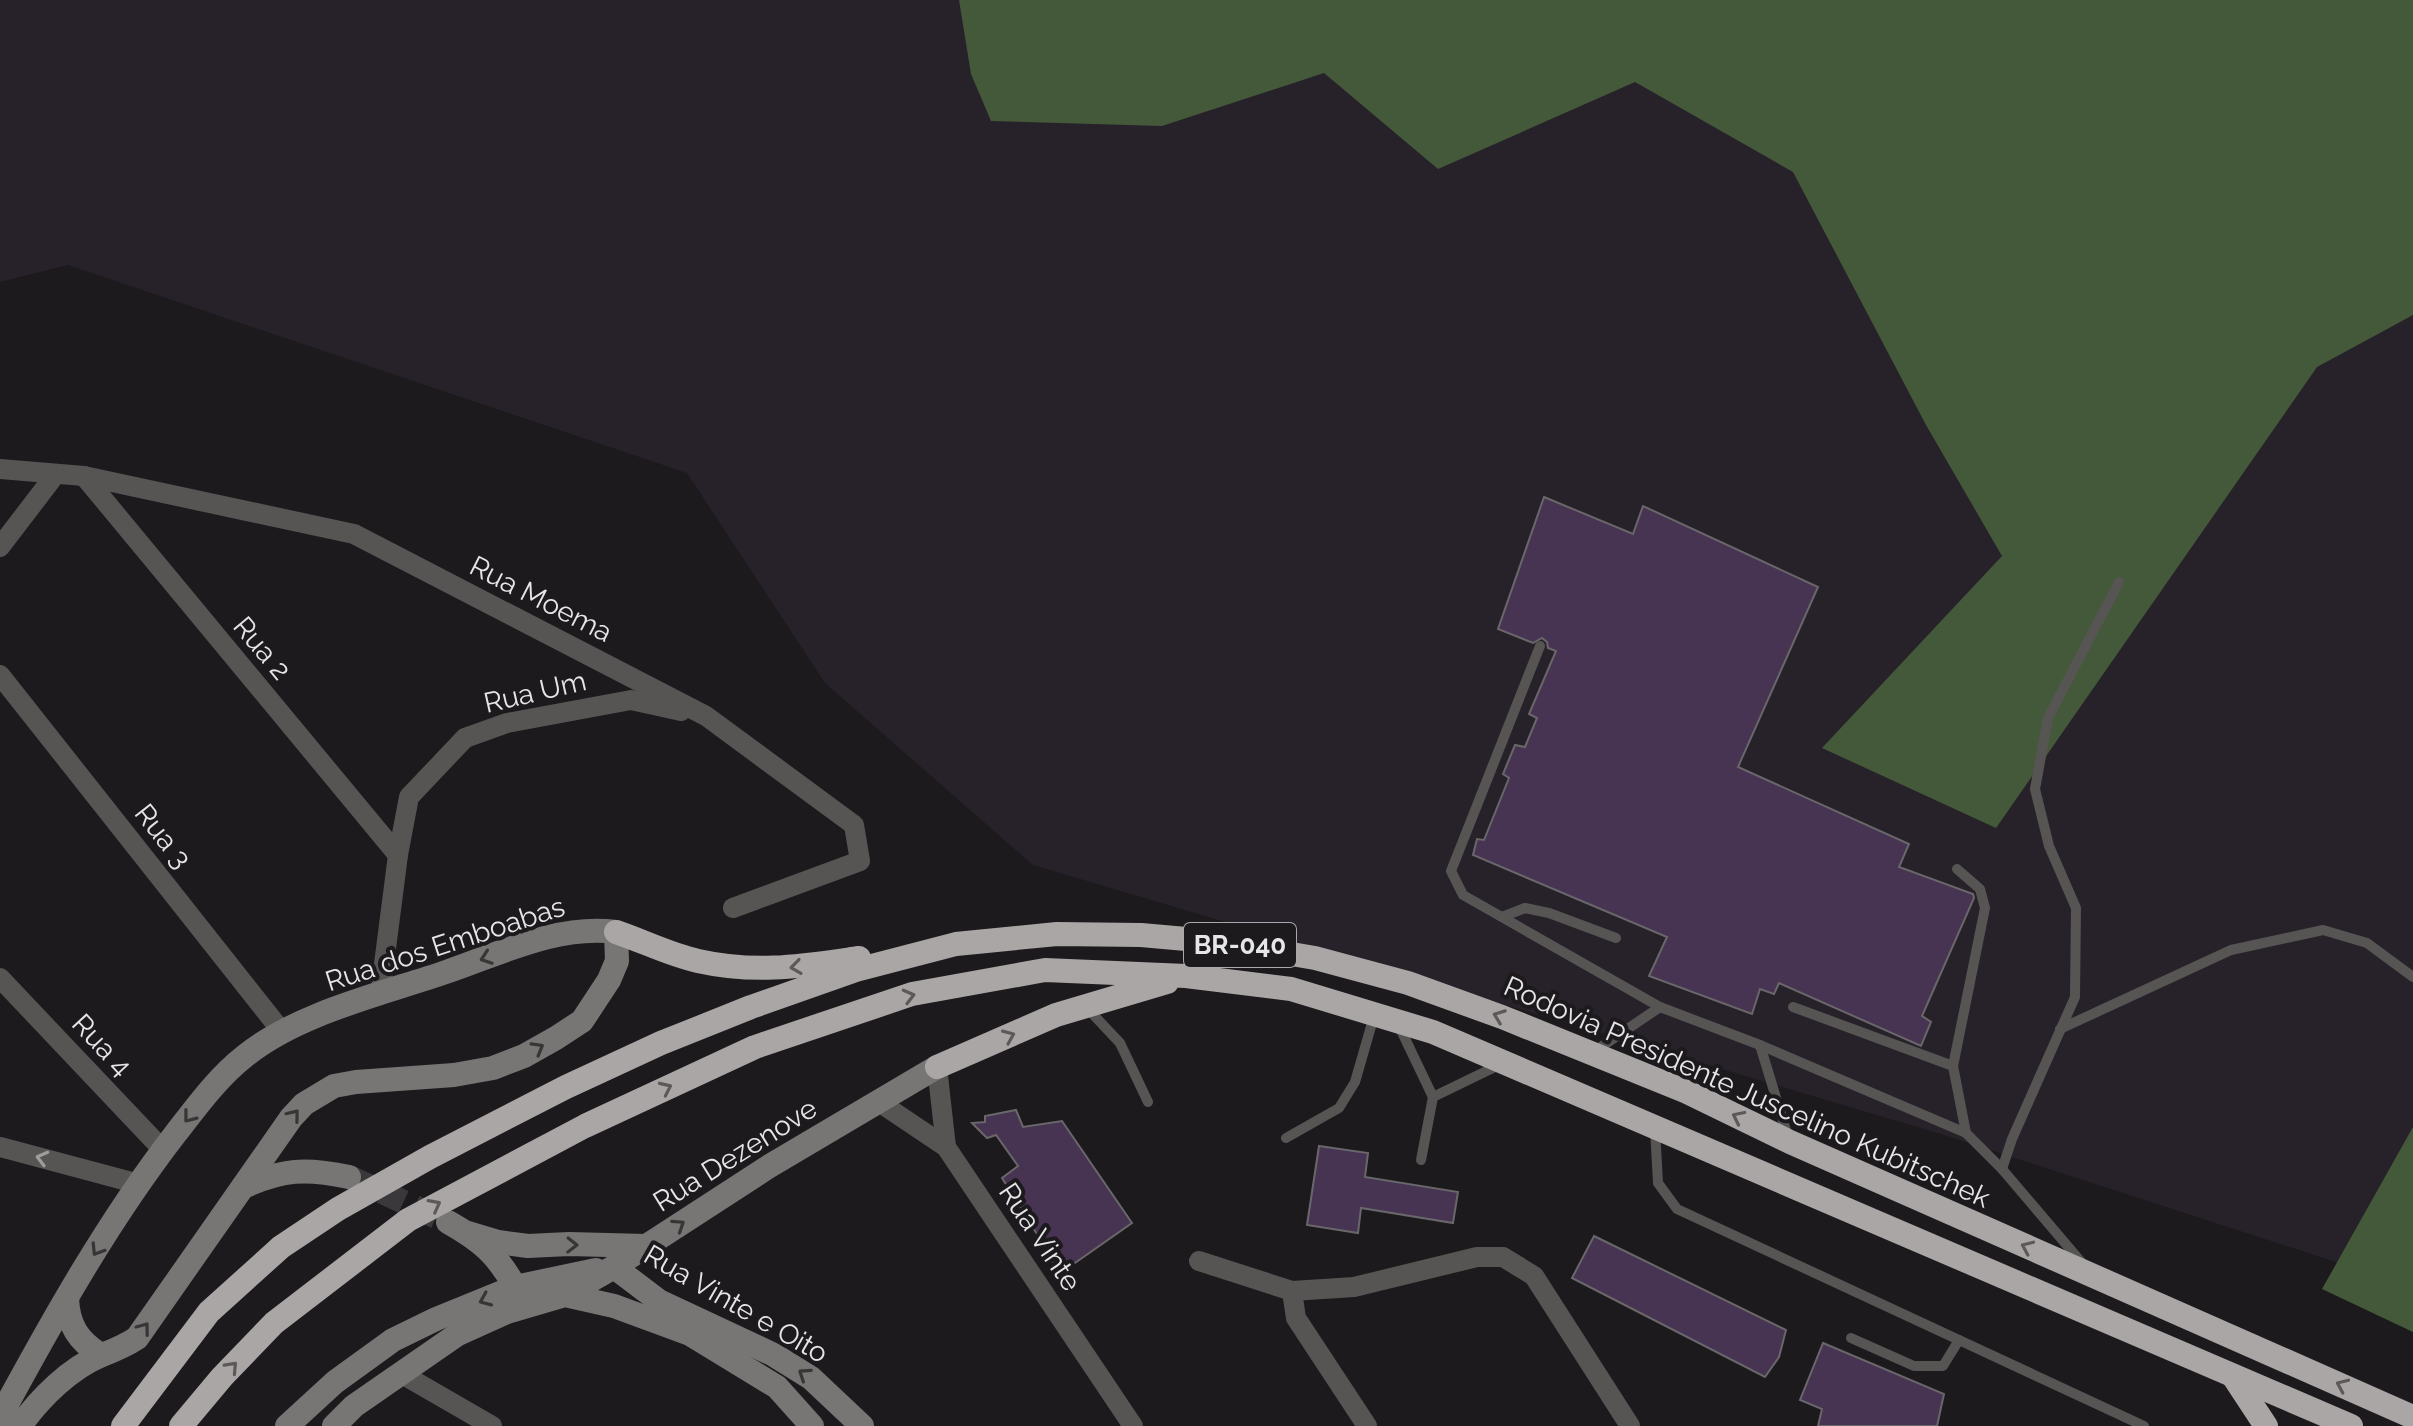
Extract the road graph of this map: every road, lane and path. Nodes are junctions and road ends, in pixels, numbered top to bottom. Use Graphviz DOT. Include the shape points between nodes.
graph roads {
  1 [pos="0,469"];
  2 [pos="55,475"];
  3 [pos="84,476"];
  4 [pos="0,547"];
  5 [pos="2119,582"];
  6 [pos="1540,646"];
  7 [pos="0,675"];
  8 [pos="706,716"];
  9 [pos="398,855"];
  10 [pos="1957,869"];
  11 [pos="733,908"];
  12 [pos="1502,917"];
  13 [pos="616,932"];
  14 [pos="1616,938"];
  15 [pos="956,944"];
  16 [pos="1186,976"];
  17 [pos="2413,977"];
  18 [pos="0,978"];
  19 [pos="380,995"];
  20 [pos="1086,1007"];
  21 [pos="1660,1007"];
  22 [pos="1793,1007"];
  23 [pos="1386,1018"];
  24 [pos="2060,1029"];
  25 [pos="283,1033"];
  26 [pos="1760,1045"];
  27 [pos="1592,1053"];
  28 [pos="1504,1063"];
  29 [pos="1953,1066"];
  30 [pos="937,1067"];
  31 [pos="1433,1097"];
  32 [pos="879,1102"];
  33 [pos="1148,1102"];
  34 [pos="1655,1127"];
  35 [pos="1966,1133"];
  36 [pos="1286,1138"];
  37 [pos="1790,1142"];
  38 [pos="0,1147"];
  39 [pos="946,1147"];
  40 [pos="163,1150"];
  41 [pos="1421,1160"];
  42 [pos="2002,1169"];
  43 [pos="349,1177"];
  44 [pos="139,1184"];
  45 [pos="243,1187"];
  46 [pos="646,1246"];
  47 [pos="1199,1261"];
  48 [pos="614,1267"];
  49 [pos="2094,1277"];
  50 [pos="515,1287"];
  51 [pos="1292,1291"];
  52 [pos="565,1295"];
  53 [pos="67,1298"];
  54 [pos="614,1306"];
  55 [pos="1851,1338"];
  56 [pos="1959,1340"];
  57 [pos="101,1355"];
  58 [pos="402,1374"];
  59 [pos="2233,1376"];
  60 [pos="0,1417"];
  61 [pos="2413,1417"];
  62 [pos="20,1426"];
  63 [pos="123,1426"];
  64 [pos="181,1426"];
  65 [pos="287,1426"];
  66 [pos="334,1426"];
  67 [pos="492,1426"];
  68 [pos="812,1426"];
  69 [pos="862,1426"];
  70 [pos="1133,1426"];
  71 [pos="1367,1426"];
  72 [pos="1630,1426"];
  73 [pos="2144,1426"];
  74 [pos="2266,1426"];
  75 [pos="2351,1426"];
  1 -- 2 [label="street, Rua Moema"];
  2 -- 3 [label="street, Rua Moema"];
  2 -- 4 [label="street"];
  3 -- 8 [label="street, Rua Moema" via="354,534"];
  3 -- 9 [label="street, Rua 2"];
  5 -- 24 [label="lane" via="2048,718 2035,789 2049,846 2076,908 2075,997"];
  6 -- 12 [label="lane" via="1451,871 1463,895"];
  7 -- 25 [label="street, Rua 3"];
  8 -- 9 [label="street, Rua Um" via="631,700 507,723 465,738 409,797"];
  8 -- 11 [label="street, Rua Moema" via="854,825 860,861"];
  9 -- 19 [label="street, Rua Um"];
  10 -- 29 [label="lane" via="1980,889 1985,908"];
  12 -- 14 [label="lane" via="1525,908"];
  12 -- 21 [label="lane"];
  15 -- 13 [label="highway, one-way" via="780,969 736,968 694,961"];
  13 -- 19 [label="main road, Rua dos Emboabas, one-way" via="566,933"];
  45 -- 13 [label="main road, one-way" via="297,1111 334,1086 493,1068 582,1021 617,961"];
  27 -- 15 [label="highway, Rodovia Presidente Juscelino Kubitschek / BR-040, one-way" via="1408,983 1315,958 1141,935 1057,934"];
  15 -- 63 [label="highway, Rodovia Presidente Juscelino Kubitschek / BR-040" via="856,970 661,1043 385,1181 281,1247 209,1312"];
  16 -- 20 [label="highway"];
  16 -- 23 [label="highway, BR-040" via="1291,989"];
  64 -- 16 [label="highway, BR-040, one-way" via="274,1323 408,1220 585,1126 755,1047 912,994 1045,970"];
  17 -- 24 [label="lane" via="2367,943 2323,930 2231,950"];
  18 -- 40 [label="street, Rua 4"];
  19 -- 25 [label="main road, Rua dos Emboabas"];
  30 -- 20 [label="highway, one-way"];
  20 -- 33 [label="lane" via="1120,1043"];
  21 -- 26 [label="lane"];
  21 -- 27 [label="lane"];
  22 -- 29 [label="lane"];
  23 -- 28 [label="highway, BR-040"];
  23 -- 31 [label="lane"];
  23 -- 36 [label="lane" via="1339,1108"];
  24 -- 42 [label="lane"];
  25 -- 40 [label="main road, Rua dos Emboabas, one-way" via="245,1055"];
  26 -- 35 [label="lane"];
  26 -- 37 [label="lane"];
  37 -- 27 [label="highway, Rodovia Presidente Juscelino Kubitschek / BR-040, one-way"];
  28 -- 31 [label="lane"];
  28 -- 34 [label="highway, BR-040"];
  29 -- 35 [label="lane"];
  30 -- 32 [label="main road, Rua Dezenove"];
  30 -- 39 [label="street, Rua Vinte"];
  31 -- 41 [label="lane"];
  32 -- 39 [label="street"];
  46 -- 32 [label="main road, Rua Dezenove, one-way"];
  34 -- 56 [label="lane" via="1658,1183 1677,1209"];
  34 -- 59 [label="highway, BR-040"];
  35 -- 42 [label="lane"];
  49 -- 37 [label="highway, Rodovia Presidente Juscelino Kubitschek / BR-040, one-way"];
  44 -- 38 [label="street, one-way"];
  39 -- 70 [label="street, Rua Vinte"];
  40 -- 44 [label="main road, Rua dos Emboabas"];
  42 -- 49 [label="lane"];
  43 -- 45 [label="main road" via="291,1171"];
  44 -- 53 [label="main road, Rua dos Emboabas, one-way"];
  57 -- 45 [label="main road, one-way" via="137,1338"];
  46 -- 48 [label="main road, Rua Dezenove"];
  50 -- 46 [label="main road, one-way" via="502,1264 458,1228 528,1246"];
  47 -- 51 [label="street"];
  48 -- 50 [label="main road"];
  48 -- 52 [label="main road, Rua Dezenove"];
  69 -- 48 [label="main road, Rua Vinte e Oito, one-way" via="811,1378 659,1301"];
  61 -- 49 [label="highway, Rodovia Presidente Juscelino Kubitschek / BR-040, one-way"];
  50 -- 65 [label="main road, one-way" via="393,1340"];
  51 -- 71 [label="street" via="1296,1318"];
  51 -- 72 [label="street" via="1354,1287 1477,1257 1503,1257 1534,1276"];
  52 -- 54 [label="main road, Rua Dezenove"];
  52 -- 58 [label="main road, Rua Dezenove" via="458,1334"];
  53 -- 57 [label="main road" via="75,1332"];
  53 -- 60 [label="main road, Rua dos Emboabas"];
  54 -- 68 [label="main road, Rua Vinte e Oito" via="690,1334 734,1359 777,1387"];
  55 -- 56 [label="lane" via="1914,1366 1943,1366"];
  56 -- 73 [label="lane"];
  57 -- 62 [label="main road" via="39,1400"];
  58 -- 66 [label="main road, Rua Dezenove"];
  58 -- 67 [label="street"];
  59 -- 74 [label="highway"];
  59 -- 75 [label="highway, BR-040"];
}
